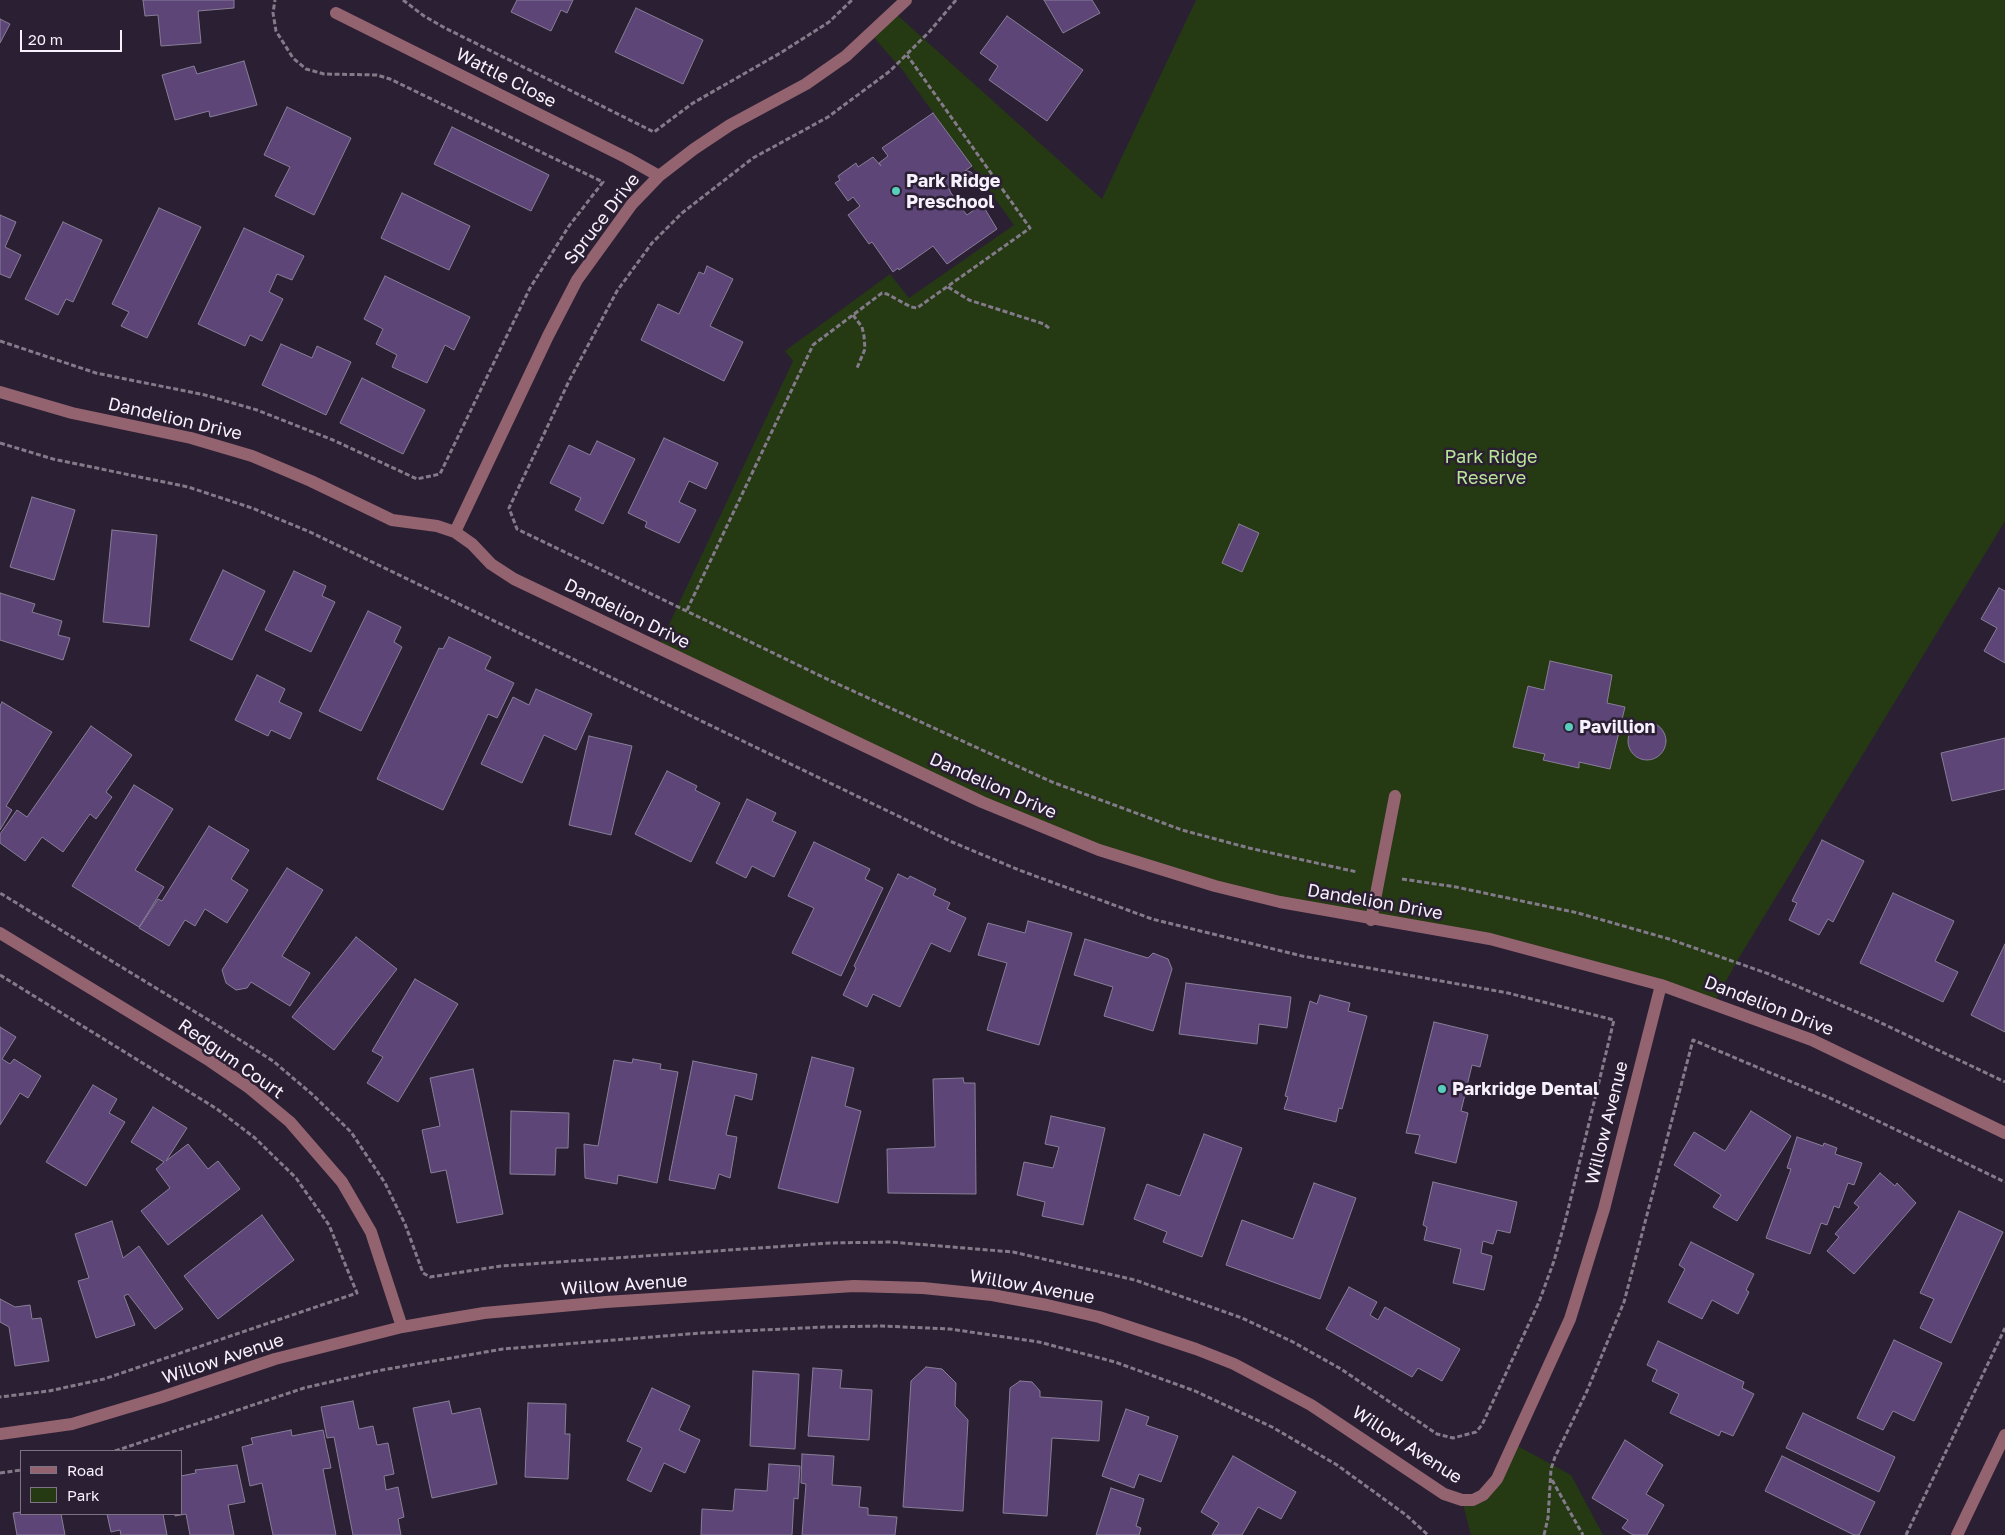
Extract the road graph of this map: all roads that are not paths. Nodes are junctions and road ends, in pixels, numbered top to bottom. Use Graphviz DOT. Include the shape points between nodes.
graph roads {
  1 [pos="906,0"];
  2 [pos="336,13"];
  3 [pos="659,176"];
  4 [pos="0,392"];
  5 [pos="455,532"];
  6 [pos="1395,796"];
  7 [pos="1371,920"];
  8 [pos="0,933"];
  9 [pos="1661,985"];
  10 [pos="2005,1132"];
  11 [pos="402,1327"];
  12 [pos="0,1434"];
  13 [pos="2005,1435"];
  14 [pos="1957,1535"];
  1 -- 3 [label="street, Spruce Drive" via="846,56 806,84 730,125"];
  2 -- 3 [label="street, Wattle Close"];
  3 -- 5 [label="street, Spruce Drive" via="616,224 577,280"];
  4 -- 5 [label="street, Dandelion Drive" via="72,414 191,438 252,456 392,520 437,526"];
  5 -- 7 [label="street, Dandelion Drive" via="472,544 490,564 514,579 1048,831 1215,886"];
  6 -- 7 [label="street"];
  7 -- 9 [label="street, Dandelion Drive" via="1490,939"];
  8 -- 11 [label="street, Redgum Court" via="210,1061 290,1122 342,1182 371,1232"];
  9 -- 10 [label="street, Dandelion Drive" via="1812,1040"];
  9 -- 11 [label="street, Willow Avenue" via="1604,1209 1570,1318 1497,1479 1483,1495 1473,1500 1444,1494 1311,1405 1234,1364 1099,1317 992,1295 854,1286 493,1312"];
  11 -- 12 [label="street, Willow Avenue" via="275,1359 72,1424"];
  13 -- 14 [label="street"];
}
